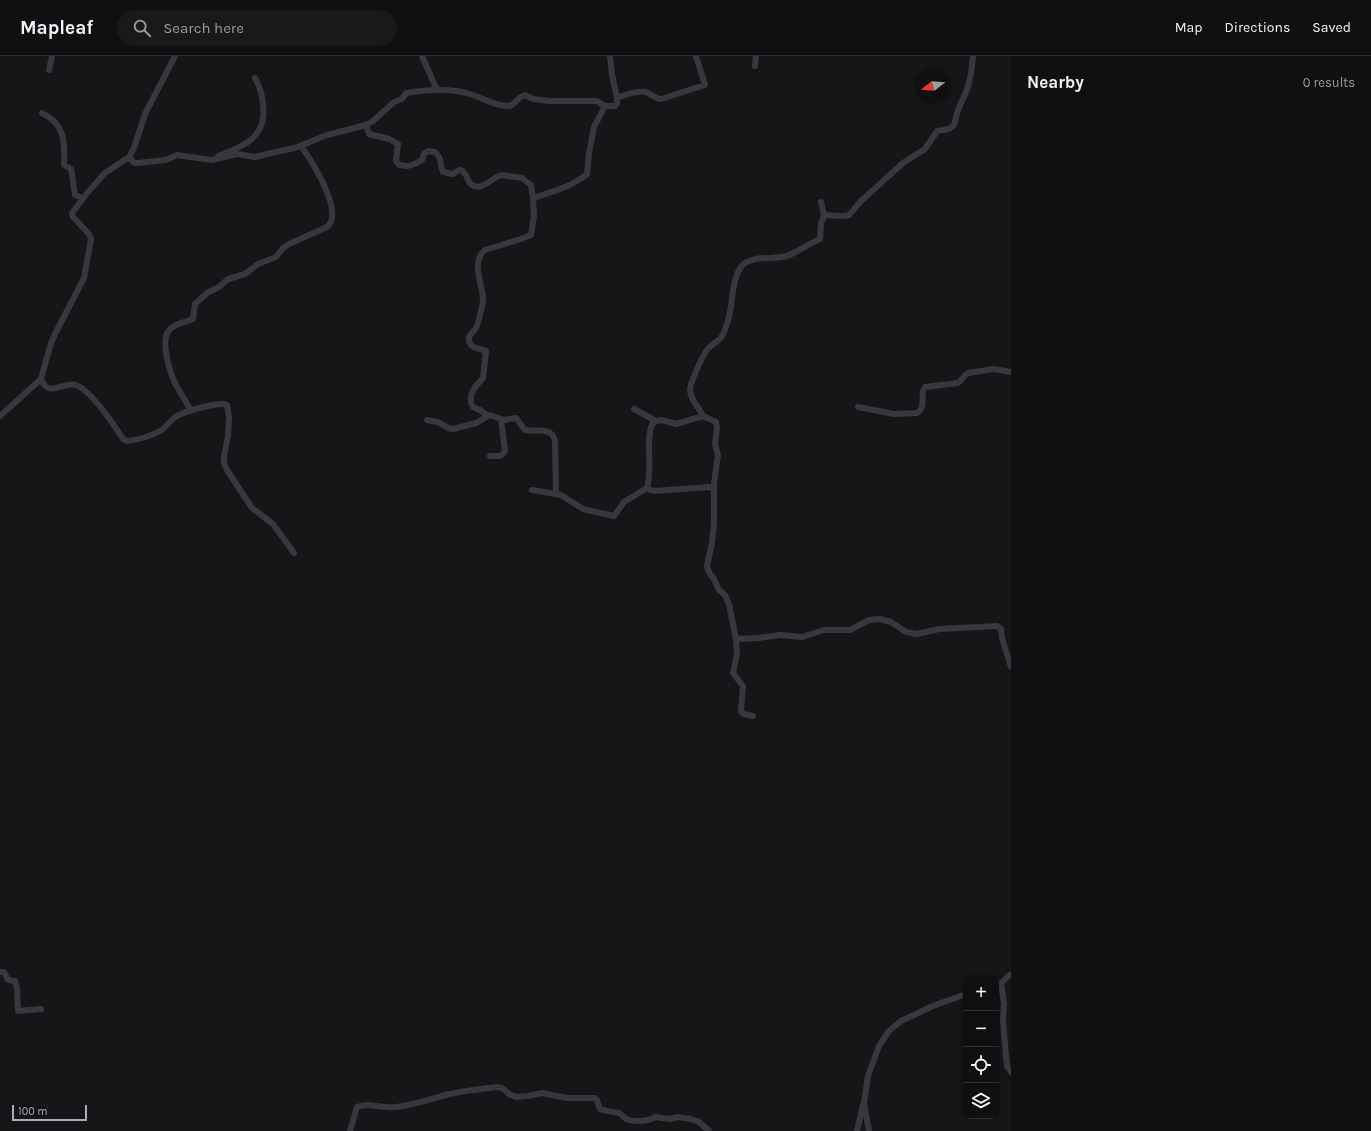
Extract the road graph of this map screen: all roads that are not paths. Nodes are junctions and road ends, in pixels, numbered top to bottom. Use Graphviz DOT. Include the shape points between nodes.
graph roads {
  1 [pos="52,56"];
  2 [pos="175,56"];
  3 [pos="422,56"];
  4 [pos="610,56"];
  5 [pos="696,56"];
  6 [pos="756,56"];
  7 [pos="973,56"];
  8 [pos="755,66"];
  9 [pos="48,70"];
  10 [pos="254,78"];
  11 [pos="437,90"];
  12 [pos="617,98"];
  13 [pos="605,106"];
  14 [pos="42,113"];
  15 [pos="367,128"];
  16 [pos="301,146"];
  17 [pos="129,157"];
  18 [pos="209,160"];
  19 [pos="83,198"];
  20 [pos="533,198"];
  21 [pos="821,202"];
  22 [pos="824,215"];
  23 [pos="1011,372"];
  24 [pos="41,378"];
  25 [pos="858,407"];
  26 [pos="634,409"];
  27 [pos="191,411"];
  28 [pos="0,416"];
  29 [pos="488,416"];
  30 [pos="703,416"];
  31 [pos="427,420"];
  32 [pos="501,420"];
  33 [pos="656,421"];
  34 [pos="490,456"];
  35 [pos="647,488"];
  36 [pos="714,489"];
  37 [pos="532,490"];
  38 [pos="556,494"];
  39 [pos="294,553"];
  40 [pos="736,639"];
  41 [pos="1011,667"];
  42 [pos="753,716"];
  43 [pos="0,972"];
  44 [pos="1011,974"];
  45 [pos="999,983"];
  46 [pos="999,987"];
  47 [pos="963,995"];
  48 [pos="41,1009"];
  49 [pos="1011,1072"];
  50 [pos="864,1103"];
  51 [pos="350,1131"];
  52 [pos="709,1131"];
  53 [pos="857,1131"];
  54 [pos="869,1131"];
  1 -- 9 [label="street"];
  2 -- 17 [label="street" via="147,110"];
  3 -- 11 [label="street"];
  4 -- 12 [label="street"];
  5 -- 12 [label="street" via="705,84 661,99 644,92"];
  6 -- 8 [label="street"];
  7 -- 22 [label="street" via="967,90 953,126 937,131 925,149 903,163 849,215"];
  10 -- 18 [label="street" via="260,88 264,111 258,132 246,144"];
  11 -- 13 [label="street" via="469,94 493,104 507,106 525,95 550,101 597,101"];
  11 -- 15 [label="street" via="406,93"];
  12 -- 13 [label="street" via="616,105"];
  13 -- 20 [label="street" via="594,127 587,174 563,187"];
  14 -- 19 [label="street" via="54,121 62,132 65,145 64,165 71,168 75,195"];
  15 -- 16 [label="street" via="334,132"];
  15 -- 20 [label="street" via="397,143 396,162 399,165 412,165 422,160 426,152 435,152 441,158 443,172 465,172 469,182 475,186 485,185 501,174 522,178 531,185"];
  16 -- 18 [label="street" via="255,157 237,154"];
  16 -- 27 [label="street" via="312,161 328,194 332,206 329,225 289,244 276,256 258,264 245,274 228,279 195,304 193,319 168,332 165,345 173,377"];
  17 -- 18 [label="street" via="138,163 177,156"];
  17 -- 19 [label="street" via="105,173"];
  19 -- 24 [label="street" via="72,214 91,239 84,278 51,343"];
  20 -- 29 [label="street" via="531,234 484,250 478,264 483,299 477,326 469,339 471,345 485,350 486,353 483,378 473,390 471,402 473,407"];
  21 -- 22 [label="street"];
  22 -- 30 [label="street" via="820,239 788,255 753,260 739,269 722,337 707,349 690,389 692,400"];
  23 -- 25 [label="street" via="994,369 968,373 958,382 925,387 922,391 922,407 917,413 894,414"];
  24 -- 27 [label="street" via="48,388 72,384 83,389 106,413 125,440 161,431 178,415"];
  24 -- 28 [label="street"];
  26 -- 33 [label="street"];
  27 -- 39 [label="street" via="216,404 227,405 228,436 224,463 227,470 252,508 273,524"];
  29 -- 31 [label="street" via="476,423 453,430 438,422"];
  29 -- 32 [label="street" via="492,415"];
  30 -- 33 [label="street" via="676,424"];
  30 -- 36 [label="street" via="715,422 716,426 715,444 718,455"];
  32 -- 34 [label="street" via="505,451 501,456"];
  32 -- 38 [label="street" via="516,418 525,430 543,430 554,436"];
  33 -- 35 [label="street" via="651,426"];
  35 -- 36 [label="street" via="654,491 709,487"];
  35 -- 38 [label="street" via="624,502 613,517 583,509"];
  36 -- 40 [label="street" via="714,523 707,566 729,604"];
  37 -- 38 [label="street"];
  40 -- 41 [label="street" via="780,635 802,637 824,630 850,630 869,620 880,619 891,622 901,630 917,634 939,629 997,626 1001,630"];
  40 -- 42 [label="street" via="737,654 733,673 743,686 741,711"];
  43 -- 48 [label="street" via="4,972 8,980 15,981 18,1011"];
  44 -- 45 [label="street"];
  46 -- 49 [label="street" via="1004,1003 1002,1021 1007,1066"];
  47 -- 50 [label="street" via="933,1006 891,1028 879,1046 869,1071"];
  50 -- 53 [label="street"];
  50 -- 54 [label="street"];
  51 -- 52 [label="street" via="357,1107 361,1104 395,1108 467,1090 497,1087 516,1097 542,1093 568,1098 595,1098 600,1108 627,1119 639,1121 680,1117 696,1121"];
}
